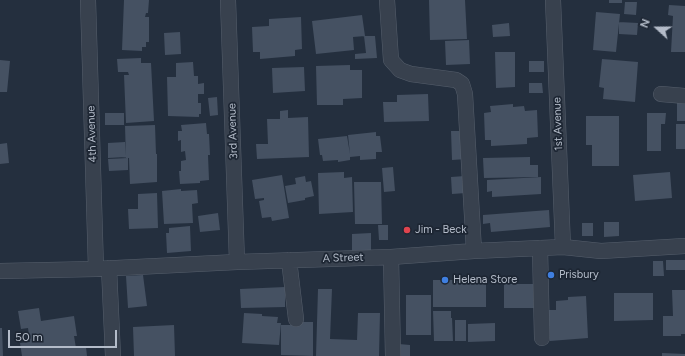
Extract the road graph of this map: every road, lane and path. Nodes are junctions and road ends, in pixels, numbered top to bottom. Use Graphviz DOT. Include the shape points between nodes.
graph roads {
  1 [pos="88,0"];
  2 [pos="228,0"];
  3 [pos="387,0"];
  4 [pos="553,0"];
  5 [pos="661,94"];
  6 [pos="685,96"];
  7 [pos="685,246"];
  8 [pos="563,247"];
  9 [pos="540,248"];
  10 [pos="474,251"];
  11 [pos="391,257"];
  12 [pos="289,260"];
  13 [pos="237,262"];
  14 [pos="103,269"];
  15 [pos="0,271"];
  16 [pos="296,320"];
  17 [pos="542,338"];
  18 [pos="113,356"];
  19 [pos="393,356"];
  1 -- 14 [label="street, 4th Avenue"];
  2 -- 13 [label="street, 3rd Avenue"];
  3 -- 10 [label="street" via="391,60 395,65 411,74 456,80 462,84 465,94"];
  4 -- 8 [label="street, 1st Avenue"];
  5 -- 6 [label="street"];
  7 -- 8 [label="street, A Street" via="601,251"];
  8 -- 9 [label="street, A Street"];
  9 -- 10 [label="street, A Street"];
  9 -- 17 [label="street"];
  10 -- 11 [label="street, A Street"];
  11 -- 12 [label="street, A Street"];
  11 -- 19 [label="street"];
  12 -- 13 [label="street, A Street"];
  12 -- 16 [label="street"];
  13 -- 14 [label="street, A Street"];
  14 -- 15 [label="street, A Street"];
  14 -- 18 [label="street, 4th Avenue"];
}
